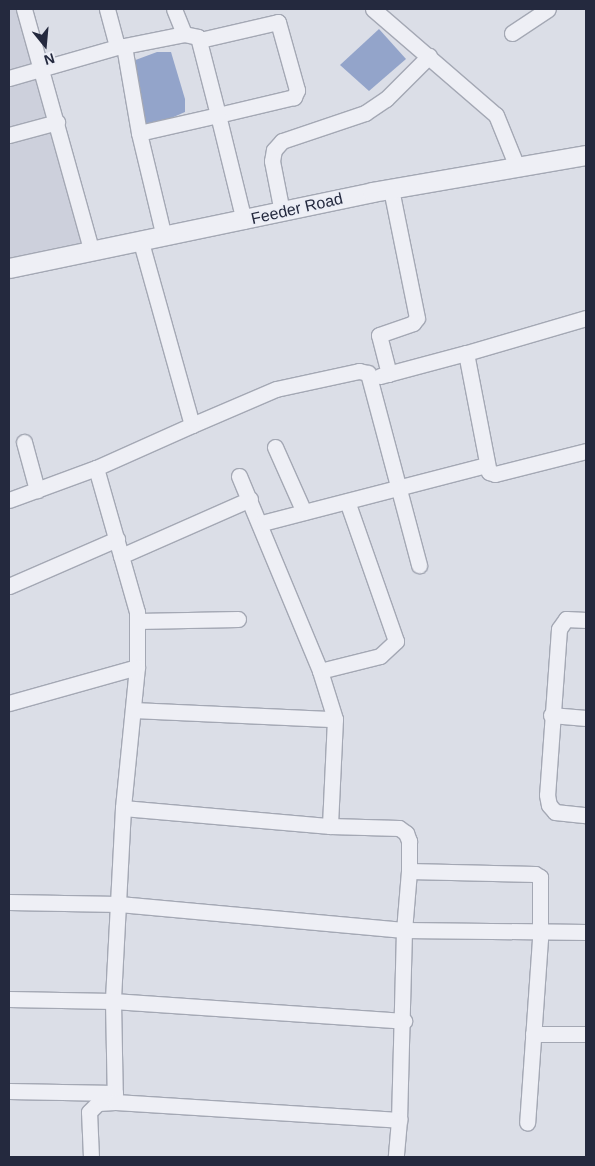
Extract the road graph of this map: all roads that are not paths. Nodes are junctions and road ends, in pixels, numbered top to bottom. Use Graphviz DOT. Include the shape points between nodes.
graph roads {
  1 [pos="24,9"];
  2 [pos="107,9"];
  3 [pos="174,9"];
  4 [pos="373,9"];
  5 [pos="548,9"];
  6 [pos="512,33"];
  7 [pos="184,34"];
  8 [pos="200,40"];
  9 [pos="120,46"];
  10 [pos="429,56"];
  11 [pos="42,68"];
  12 [pos="9,78"];
  13 [pos="218,116"];
  14 [pos="57,122"];
  15 [pos="139,133"];
  16 [pos="9,135"];
  17 [pos="586,155"];
  18 [pos="517,167"];
  19 [pos="391,189"];
  20 [pos="282,212"];
  21 [pos="244,220"];
  22 [pos="164,237"];
  23 [pos="142,242"];
  24 [pos="92,252"];
  25 [pos="9,268"];
  26 [pos="586,318"];
  27 [pos="466,353"];
  28 [pos="389,374"];
  29 [pos="372,378"];
  30 [pos="192,425"];
  31 [pos="24,442"];
  32 [pos="275,447"];
  33 [pos="586,451"];
  34 [pos="487,465"];
  35 [pos="96,468"];
  36 [pos="239,476"];
  37 [pos="397,487"];
  38 [pos="37,490"];
  39 [pos="250,499"];
  40 [pos="9,500"];
  41 [pos="347,500"];
  42 [pos="304,512"];
  43 [pos="262,524"];
  44 [pos="116,539"];
  45 [pos="121,556"];
  46 [pos="419,566"];
  47 [pos="9,586"];
  48 [pos="238,619"];
  49 [pos="586,620"];
  50 [pos="137,621"];
  51 [pos="137,667"];
  52 [pos="320,670"];
  53 [pos="9,703"];
  54 [pos="133,710"];
  55 [pos="551,715"];
  56 [pos="586,718"];
  57 [pos="335,719"];
  58 [pos="123,808"];
  59 [pos="586,814"];
  60 [pos="330,826"];
  61 [pos="409,871"];
  62 [pos="9,902"];
  63 [pos="119,904"];
  64 [pos="404,930"];
  65 [pos="540,932"];
  66 [pos="586,932"];
  67 [pos="9,999"];
  68 [pos="113,1001"];
  69 [pos="404,1021"];
  70 [pos="533,1034"];
  71 [pos="586,1034"];
  72 [pos="9,1091"];
  73 [pos="115,1097"];
  74 [pos="399,1120"];
  75 [pos="527,1123"];
  76 [pos="90,1157"];
  77 [pos="396,1157"];
  1 -- 11 [label="street"];
  2 -- 9 [label="street"];
  3 -- 7 [label="street"];
  4 -- 10 [label="street"];
  5 -- 6 [label="street"];
  7 -- 8 [label="street"];
  7 -- 9 [label="street"];
  8 -- 13 [label="street"];
  8 -- 13 [label="street" via="278,22 297,90 294,97"];
  9 -- 11 [label="street"];
  9 -- 15 [label="street"];
  10 -- 18 [label="street" via="496,115"];
  10 -- 20 [label="street" via="386,99 365,113 282,141 274,150 272,161"];
  11 -- 12 [label="street"];
  11 -- 14 [label="street"];
  13 -- 15 [label="street"];
  13 -- 21 [label="street"];
  14 -- 16 [label="street"];
  14 -- 24 [label="street"];
  15 -- 22 [label="street"];
  17 -- 18 [label="street, Feeder Road"];
  18 -- 19 [label="street, Feeder Road"];
  19 -- 20 [label="street, Feeder Road"];
  19 -- 28 [label="street" via="417,318 414,323 379,334"];
  20 -- 21 [label="street, Feeder Road"];
  21 -- 22 [label="street, Feeder Road"];
  22 -- 23 [label="street, Feeder Road"];
  23 -- 24 [label="street, Feeder Road"];
  23 -- 30 [label="street"];
  24 -- 25 [label="street, Feeder Road"];
  26 -- 27 [label="street"];
  27 -- 28 [label="street"];
  27 -- 34 [label="street"];
  28 -- 29 [label="street"];
  29 -- 30 [label="street" via="368,373 359,371 297,383"];
  29 -- 37 [label="street"];
  30 -- 35 [label="street"];
  31 -- 38 [label="street"];
  32 -- 42 [label="street"];
  33 -- 34 [label="street" via="495,474 489,472"];
  34 -- 37 [label="street"];
  35 -- 38 [label="street"];
  35 -- 44 [label="street"];
  36 -- 39 [label="street"];
  37 -- 41 [label="street"];
  37 -- 46 [label="street"];
  38 -- 40 [label="street"];
  39 -- 43 [label="street"];
  39 -- 45 [label="street"];
  41 -- 42 [label="street"];
  41 -- 52 [label="street" via="396,641 380,656"];
  42 -- 43 [label="street"];
  43 -- 52 [label="street"];
  44 -- 45 [label="street"];
  44 -- 47 [label="street"];
  45 -- 50 [label="street"];
  48 -- 50 [label="street"];
  49 -- 55 [label="street" via="571,618 560,624"];
  50 -- 51 [label="street"];
  51 -- 53 [label="street"];
  51 -- 54 [label="street"];
  52 -- 57 [label="street"];
  54 -- 57 [label="street"];
  54 -- 58 [label="street"];
  55 -- 56 [label="street"];
  55 -- 59 [label="street" via="549,805 560,813"];
  57 -- 60 [label="street"];
  58 -- 60 [label="street"];
  58 -- 63 [label="street"];
  60 -- 61 [label="street" via="399,828 409,841"];
  61 -- 64 [label="street"];
  61 -- 65 [label="street" via="538,875 541,880"];
  62 -- 63 [label="street"];
  63 -- 64 [label="street"];
  63 -- 68 [label="street"];
  64 -- 65 [label="street"];
  64 -- 69 [label="street"];
  65 -- 66 [label="street"];
  65 -- 70 [label="street"];
  67 -- 68 [label="street"];
  68 -- 69 [label="street"];
  68 -- 73 [label="street"];
  69 -- 74 [label="street"];
  70 -- 71 [label="street"];
  70 -- 75 [label="street"];
  72 -- 73 [label="street"];
  73 -- 74 [label="street"];
  73 -- 76 [label="street" via="98,1103 90,1112"];
  74 -- 77 [label="street"];
}
